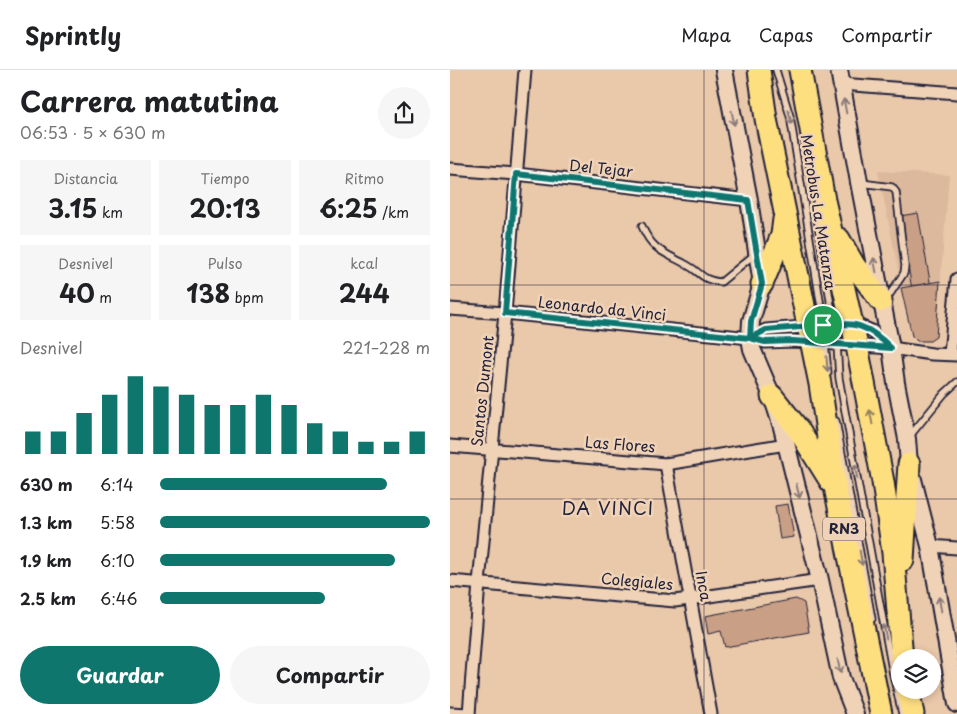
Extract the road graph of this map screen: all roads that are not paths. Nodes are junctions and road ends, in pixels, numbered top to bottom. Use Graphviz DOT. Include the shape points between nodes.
graph roads {
  1 [pos="525,70"];
  2 [pos="724,70"];
  3 [pos="759,70"];
  4 [pos="764,70"];
  5 [pos="776,70"];
  6 [pos="800,70"];
  7 [pos="840,77"];
  8 [pos="957,93"];
  9 [pos="766,119"];
  10 [pos="450,169"];
  11 [pos="516,174"];
  12 [pos="859,182"];
  13 [pos="818,197"];
  14 [pos="748,200"];
  15 [pos="785,214"];
  16 [pos="642,226"];
  17 [pos="757,252"];
  18 [pos="957,279"];
  19 [pos="762,284"];
  20 [pos="882,303"];
  21 [pos="450,309"];
  22 [pos="505,313"];
  23 [pos="831,334"];
  24 [pos="750,338"];
  25 [pos="891,348"];
  26 [pos="954,354"];
  27 [pos="828,379"];
  28 [pos="957,382"];
  29 [pos="772,396"];
  30 [pos="835,417"];
  31 [pos="908,439"];
  32 [pos="786,444"];
  33 [pos="450,446"];
  34 [pos="492,450"];
  35 [pos="666,464"];
  36 [pos="910,464"];
  37 [pos="836,492"];
  38 [pos="930,546"];
  39 [pos="957,548"];
  40 [pos="820,580"];
  41 [pos="450,581"];
  42 [pos="479,583"];
  43 [pos="691,600"];
  44 [pos="874,628"];
  45 [pos="901,649"];
  46 [pos="901,649"];
  47 [pos="955,676"];
  48 [pos="910,699"];
  49 [pos="957,704"];
  50 [pos="450,713"];
  51 [pos="469,714"];
  52 [pos="711,714"];
  53 [pos="854,714"];
  54 [pos="881,714"];
  55 [pos="902,714"];
  56 [pos="913,714"];
  1 -- 11 [label="street, Santos Dumont"];
  2 -- 14 [label="street, one-way"];
  3 -- 9 [label="highway, RN3"];
  4 -- 9 [label="lane"];
  5 -- 23 [label="lane, Metrobus La Matanza, one-way" via="790,116"];
  6 -- 13 [label="highway, RN3"];
  7 -- 8 [label="street"];
  12 -- 7 [label="street, one-way"];
  9 -- 15 [label="highway, RN3"];
  10 -- 11 [label="street, Del Tejar"];
  11 -- 14 [label="street, Del Tejar"];
  11 -- 22 [label="street, Santos Dumont"];
  20 -- 12 [label="street, one-way"];
  12 -- 20 [label="lane" via="892,187 896,192 905,266 904,273"];
  13 -- 20 [label="highway" via="854,265"];
  13 -- 23 [label="highway, RN3"];
  14 -- 17 [label="street"];
  15 -- 19 [label="highway" via="782,235"];
  15 -- 23 [label="highway, RN3"];
  16 -- 17 [label="lane" via="647,239 661,252 688,265 708,281 721,282"];
  17 -- 19 [label="street"];
  18 -- 26 [label="street"];
  19 -- 24 [label="street" via="751,321"];
  20 -- 25 [label="street"];
  21 -- 22 [label="street, Leonardo da Vinci"];
  22 -- 24 [label="street, Leonardo da Vinci"];
  22 -- 34 [label="street, Santos Dumont"];
  23 -- 24 [label="street, Leonardo da Vinci" via="793,341 765,342"];
  23 -- 24 [label="street, Leonardo da Vinci" via="766,330"];
  23 -- 25 [label="street, Leonardo da Vinci"];
  23 -- 25 [label="street, Leonardo da Vinci" via="872,331"];
  23 -- 27 [label="lane, Metrobus La Matanza, one-way"];
  23 -- 37 [label="highway, RN3"];
  45 -- 23 [label="highway, RN3, one-way" via="893,552 883,482"];
  55 -- 23 [label="lane, Metrobus La Matanza, one-way"];
  24 -- 29 [label="street"];
  25 -- 26 [label="street, Leonardo da Vinci"];
  25 -- 31 [label="street"];
  28 -- 31 [label="lane"];
  29 -- 32 [label="street"];
  29 -- 37 [label="highway" via="798,430"];
  30 -- 44 [label="lane, one-way"];
  31 -- 36 [label="street"];
  32 -- 35 [label="street, Las Flores"];
  32 -- 40 [label="street, one-way"];
  33 -- 34 [label="street, Las Flores"];
  34 -- 35 [label="street, Las Flores"];
  34 -- 42 [label="street, Santos Dumont"];
  35 -- 43 [label="street, Inca"];
  36 -- 38 [label="street"];
  36 -- 46 [label="highway"];
  37 -- 54 [label="highway, RN3"];
  38 -- 39 [label="street"];
  47 -- 38 [label="street, one-way"];
  40 -- 43 [label="street, Colegiales"];
  40 -- 53 [label="street, one-way" via="841,678"];
  41 -- 42 [label="street, Colegiales"];
  42 -- 43 [label="street, Colegiales"];
  42 -- 51 [label="street, Santos Dumont"];
  43 -- 52 [label="street, Inca"];
  47 -- 49 [label="street"];
  48 -- 56 [label="highway"];
  50 -- 51 [label="street"];
}
